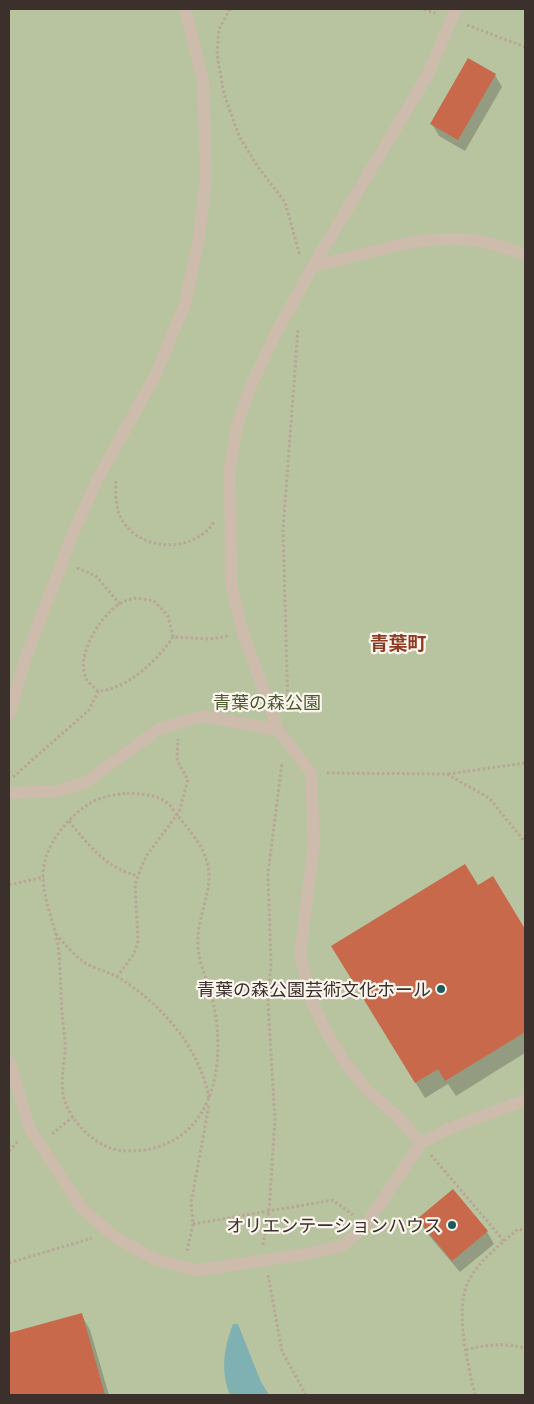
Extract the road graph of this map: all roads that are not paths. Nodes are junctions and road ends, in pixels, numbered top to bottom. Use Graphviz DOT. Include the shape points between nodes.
graph roads {
  1 [pos="185,9"];
  2 [pos="455,14"];
  3 [pos="525,254"];
  4 [pos="313,266"];
  5 [pos="9,715"];
  6 [pos="278,730"];
  7 [pos="9,793"];
  8 [pos="9,1061"];
  9 [pos="525,1100"];
  10 [pos="421,1143"];
  1 -- 5 [label="street" via="203,80 206,176 199,238 185,304 155,376 97,480 26,657"];
  2 -- 4 [label="street" via="427,76"];
  3 -- 4 [label="street" via="480,241 439,239 391,246"];
  4 -- 6 [label="street" via="257,372 236,430 230,469 231,584 244,633"];
  6 -- 7 [label="street" via="202,716 159,729 86,782 58,791"];
  6 -- 10 [label="street" via="311,773 314,843 300,954 310,997 344,1061 368,1091"];
  8 -- 10 [label="street, bridge" via="30,1129 81,1207 113,1236 154,1259 196,1270 342,1246 366,1225"];
  9 -- 10 [label="street" via="448,1129"];
}
